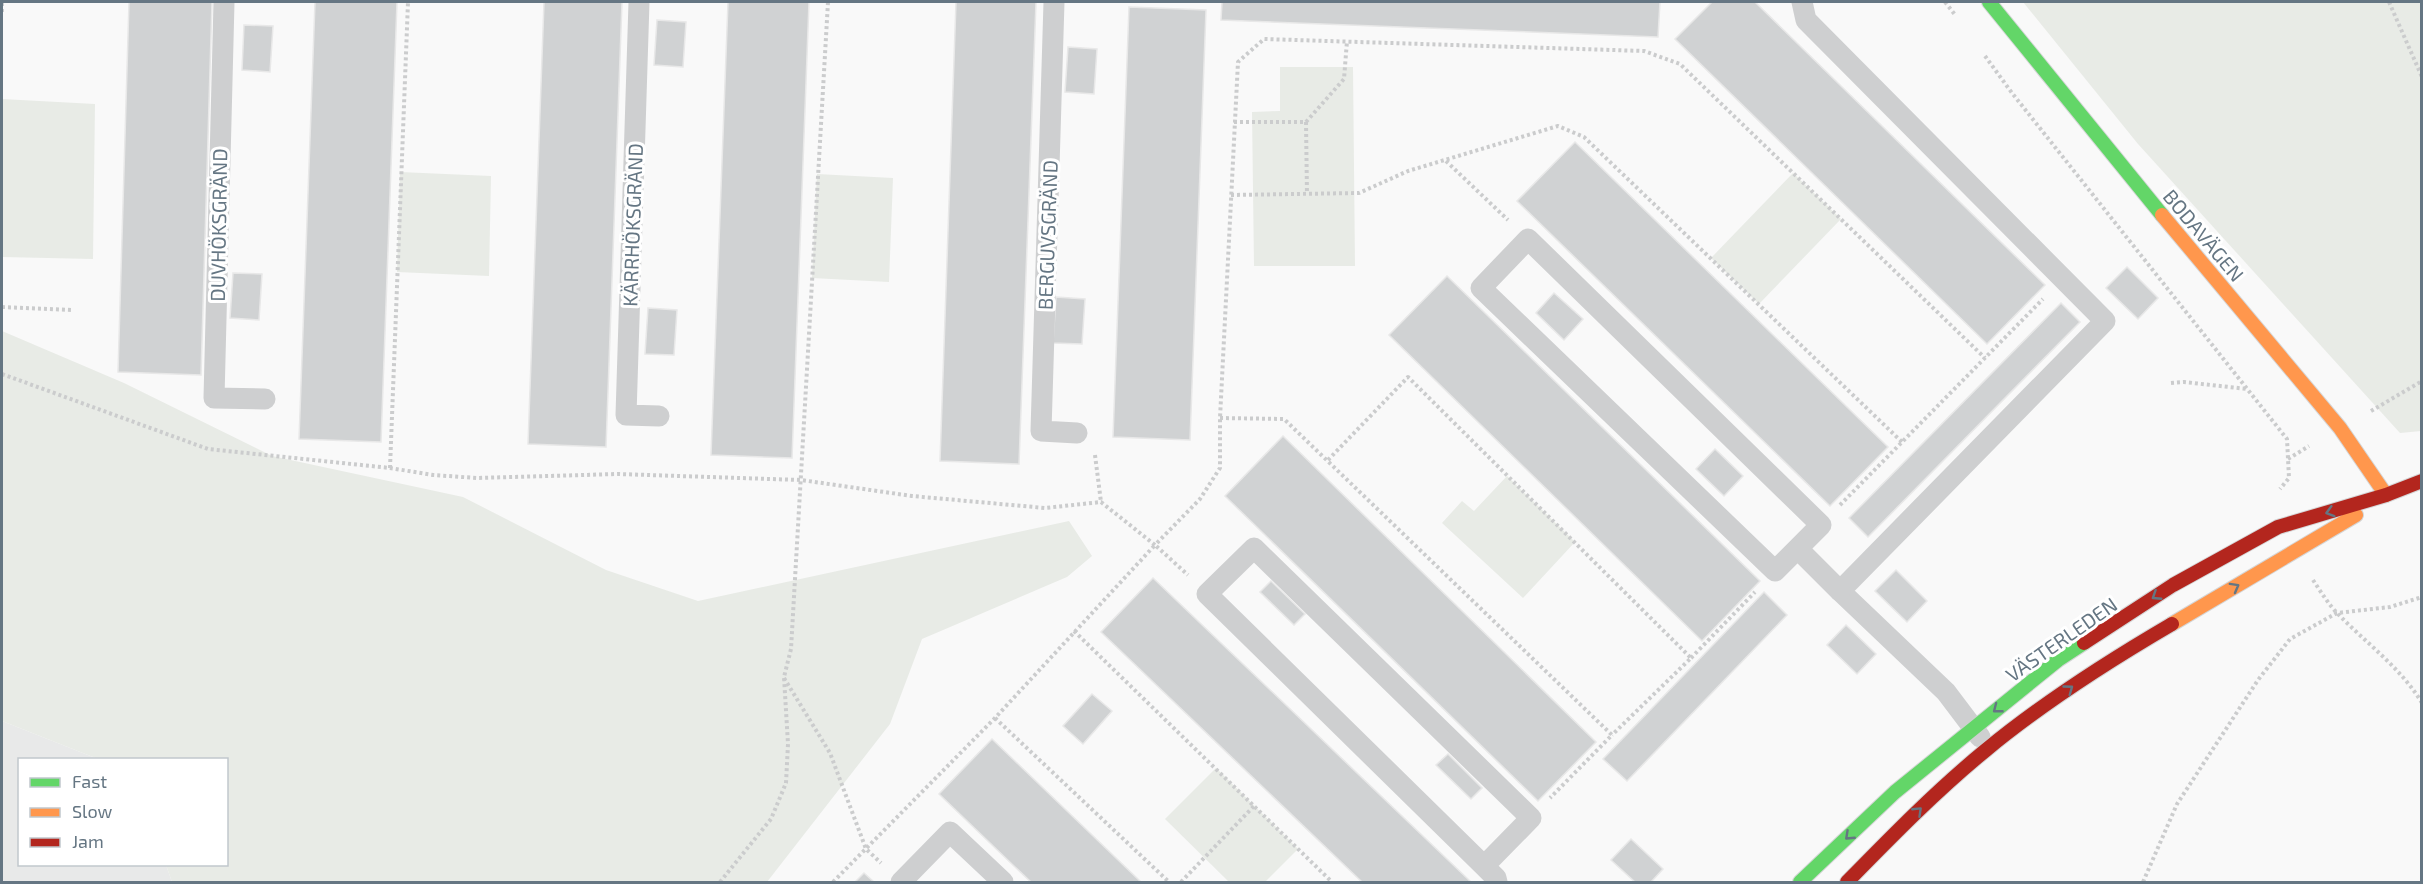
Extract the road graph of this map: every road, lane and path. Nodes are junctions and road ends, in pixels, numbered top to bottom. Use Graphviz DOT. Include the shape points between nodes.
graph roads {
  1 [pos="2,2"];
  2 [pos="224,2"];
  3 [pos="408,2"];
  4 [pos="639,2"];
  5 [pos="828,2"];
  6 [pos="1054,2"];
  7 [pos="1802,2"];
  8 [pos="1945,2"];
  9 [pos="1989,2"];
  10 [pos="2389,2"];
  11 [pos="2,12"];
  12 [pos="1958,20"];
  13 [pos="1347,41"];
  14 [pos="1978,47"];
  15 [pos="2421,77"];
  16 [pos="1234,122"];
  17 [pos="1306,122"];
  18 [pos="1446,161"];
  19 [pos="1307,194"];
  20 [pos="1231,195"];
  21 [pos="1528,239"];
  22 [pos="2063,279"];
  23 [pos="2,307"];
  24 [pos="73,310"];
  25 [pos="1985,358"];
  26 [pos="2,374"];
  27 [pos="2421,381"];
  28 [pos="2171,383"];
  29 [pos="2248,389"];
  30 [pos="265,399"];
  31 [pos="2390,401"];
  32 [pos="659,416"];
  33 [pos="1220,418"];
  34 [pos="1077,433"];
  35 [pos="1902,442"];
  36 [pos="2288,459"];
  37 [pos="1328,460"];
  38 [pos="390,468"];
  39 [pos="801,480"];
  40 [pos="2421,481"];
  41 [pos="2386,495"];
  42 [pos="1101,502"];
  43 [pos="1821,525"];
  44 [pos="1155,544"];
  45 [pos="1798,549"];
  46 [pos="1775,571"];
  47 [pos="1840,591"];
  48 [pos="1207,594"];
  49 [pos="2421,597"];
  50 [pos="2337,613"];
  51 [pos="1074,631"];
  52 [pos="1691,658"];
  53 [pos="784,677"];
  54 [pos="2421,703"];
  55 [pos="995,718"];
  56 [pos="1973,728"];
  57 [pos="1612,735"];
  58 [pos="1989,747"];
  59 [pos="1254,806"];
  60 [pos="1531,818"];
  61 [pos="866,849"];
  62 [pos="1490,874"];
  63 [pos="720,882"];
  64 [pos="833,882"];
  65 [pos="901,882"];
  66 [pos="1003,882"];
  67 [pos="1169,882"];
  68 [pos="1181,882"];
  69 [pos="1332,882"];
  70 [pos="1800,882"];
  71 [pos="1847,882"];
  72 [pos="2143,882"];
  1 -- 11 [label="path"];
  2 -- 30 [label="lane, DUVHÖKSGRÄND" via="214,398"];
  3 -- 38 [label="path"];
  4 -- 32 [label="lane, KÄRRHÖKSGRÄND" via="626,415"];
  5 -- 39 [label="path"];
  6 -- 34 [label="lane, BERGUVSGRÄND" via="1041,431"];
  7 -- 22 [label="lane" via="1806,20"];
  8 -- 12 [label="path"];
  9 -- 41 [label="street, BODAVÄGEN" via="2340,428"];
  10 -- 15 [label="path"];
  13 -- 16 [label="path" via="1264,39 1238,62"];
  13 -- 17 [label="path" via="1344,79"];
  13 -- 25 [label="path" via="1644,51 1680,64"];
  14 -- 29 [label="path"];
  16 -- 17 [label="path"];
  16 -- 20 [label="path"];
  17 -- 19 [label="path"];
  18 -- 19 [label="path" via="1408,171 1359,193"];
  18 -- 21 [label="path"];
  18 -- 35 [label="path" via="1558,126 1584,137"];
  19 -- 20 [label="path"];
  20 -- 33 [label="path"];
  21 -- 43 [label="lane"];
  21 -- 46 [label="lane" via="1481,288"];
  22 -- 25 [label="path"];
  22 -- 47 [label="lane" via="2105,321"];
  23 -- 24 [label="path"];
  25 -- 35 [label="path"];
  26 -- 38 [label="path" via="208,449"];
  27 -- 31 [label="path"];
  28 -- 29 [label="path"];
  29 -- 36 [label="path" via="2287,439"];
  33 -- 37 [label="path" via="1284,419"];
  33 -- 44 [label="path" via="1220,468 1200,499"];
  34 -- 42 [label="path" via="1095,452"];
  35 -- 43 [label="path"];
  37 -- 52 [label="path" via="1408,377"];
  37 -- 57 [label="path"];
  38 -- 39 [label="path" via="433,476 477,478 618,474"];
  39 -- 42 [label="path" via="912,496 1045,508"];
  39 -- 53 [label="path" via="791,649"];
  40 -- 41 [label="street, VÄSTERLEDEN"];
  41 -- 56 [label="street, VÄSTERLEDEN, one-way" via="2278,527 2182,580 2058,660"];
  58 -- 41 [label="street, VÄSTERLEDEN, one-way" via="2078,683 2187,613 2295,554"];
  42 -- 44 [label="path"];
  43 -- 45 [label="lane"];
  44 -- 48 [label="path"];
  44 -- 51 [label="path"];
  45 -- 46 [label="lane"];
  45 -- 47 [label="lane"];
  46 -- 52 [label="path"];
  47 -- 56 [label="lane" via="1946,692"];
  48 -- 60 [label="lane" via="1254,548"];
  48 -- 62 [label="lane"];
  49 -- 50 [label="path" via="2390,607"];
  50 -- 54 [label="path" via="2384,657"];
  50 -- 72 [label="path" via="2290,639 2258,680 2177,804"];
  51 -- 55 [label="path"];
  51 -- 59 [label="path"];
  52 -- 57 [label="path"];
  53 -- 61 [label="path" via="830,753"];
  53 -- 63 [label="path" via="786,783 771,819"];
  55 -- 61 [label="path"];
  55 -- 67 [label="path"];
  56 -- 58 [label="lane"];
  56 -- 70 [label="street, VÄSTERLEDEN, one-way" via="1895,792"];
  57 -- 60 [label="path"];
  71 -- 58 [label="street, VÄSTERLEDEN, one-way"];
  59 -- 68 [label="path"];
  59 -- 69 [label="path"];
  60 -- 62 [label="lane"];
  61 -- 64 [label="path"];
  65 -- 66 [label="lane" via="950,832"];
}
